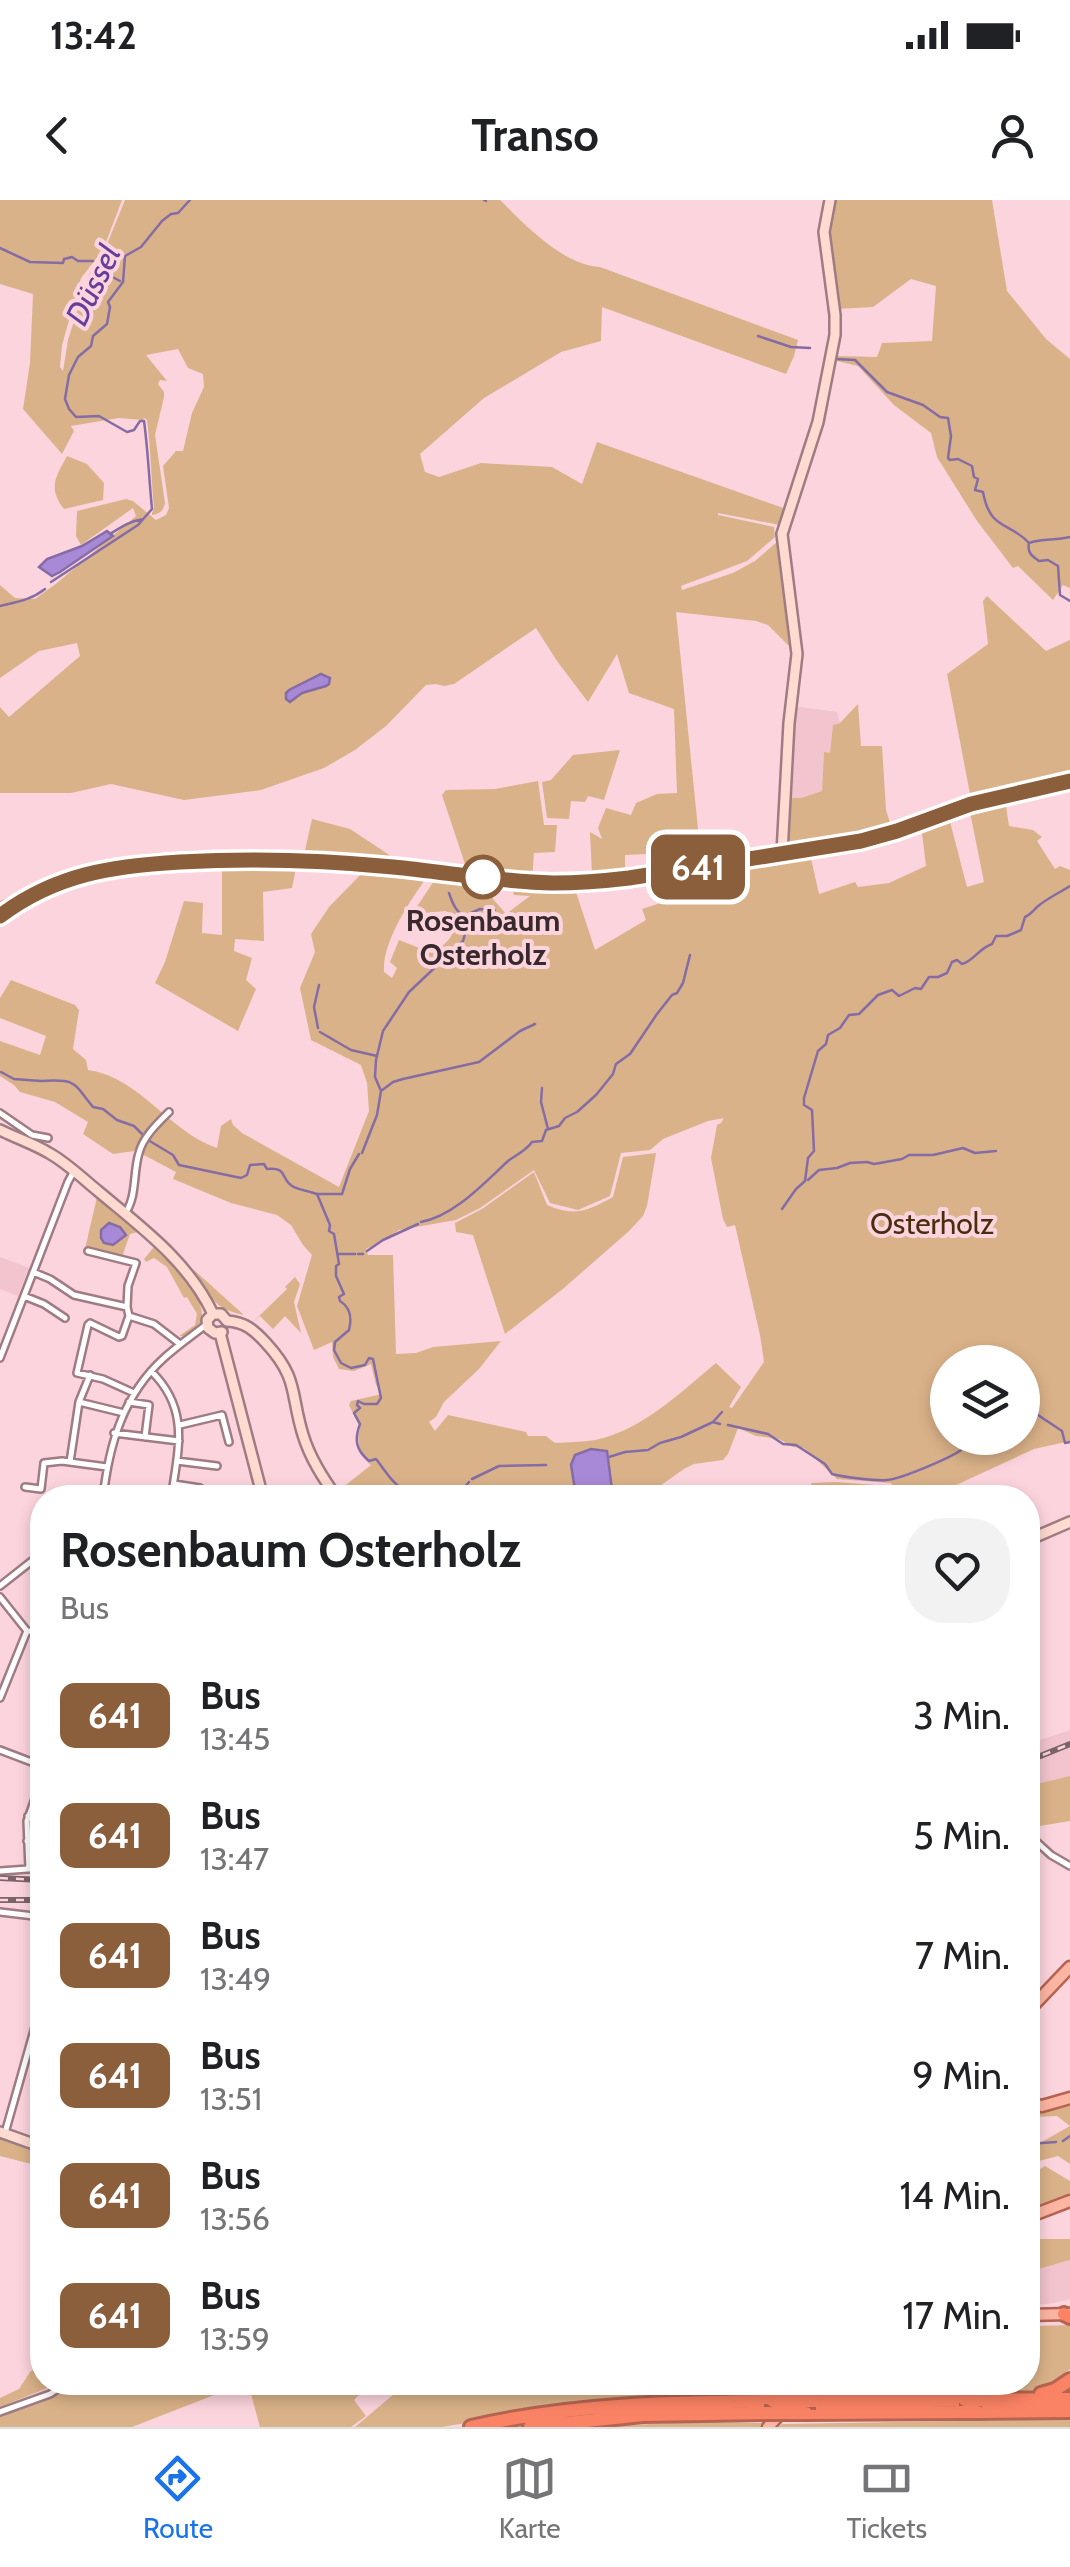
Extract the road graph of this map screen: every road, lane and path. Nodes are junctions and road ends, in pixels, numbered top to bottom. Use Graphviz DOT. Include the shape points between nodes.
graph roads {
  1 [pos="830,200"];
  2 [pos="1070,782"];
  3 [pos="782,853"];
  4 [pos="0,916"];
  5 [pos="168,1112"];
  6 [pos="0,1113"];
  7 [pos="0,1130"];
  8 [pos="48,1138"];
  9 [pos="77,1174"];
  10 [pos="123,1214"];
  11 [pos="88,1252"];
  12 [pos="33,1272"];
  13 [pos="24,1296"];
  14 [pos="127,1307"];
  15 [pos="129,1316"];
  16 [pos="65,1318"];
  17 [pos="213,1326"];
  18 [pos="180,1344"];
  19 [pos="0,1358"];
  20 [pos="151,1371"];
  21 [pos="90,1375"];
  22 [pos="134,1393"];
  23 [pos="79,1402"];
  24 [pos="128,1402"];
  25 [pos="124,1412"];
  26 [pos="179,1425"];
  27 [pos="114,1433"];
  28 [pos="146,1436"];
  29 [pos="179,1441"];
  30 [pos="229,1442"];
  31 [pos="177,1461"];
  32 [pos="70,1462"];
  33 [pos="217,1466"];
  34 [pos="107,1467"];
  35 [pos="174,1484"];
  36 [pos="41,1485"];
  37 [pos="104,1485"];
  38 [pos="180,1485"];
  39 [pos="259,1485"];
  40 [pos="329,1485"];
  41 [pos="25,1487"];
  42 [pos="30,1488"];
  43 [pos="1070,1522"];
  44 [pos="1040,1535"];
  45 [pos="30,1563"];
  46 [pos="0,1586"];
  47 [pos="0,1597"];
  48 [pos="27,1631"];
  49 [pos="30,1631"];
  50 [pos="1,1694"];
  51 [pos="0,1750"];
  52 [pos="30,1761"];
  53 [pos="30,1811"];
  54 [pos="28,1816"];
  55 [pos="27,1841"];
  56 [pos="30,1841"];
  57 [pos="1040,1844"];
  58 [pos="1070,1866"];
  59 [pos="29,1869"];
  60 [pos="0,1871"];
  61 [pos="0,1912"];
  62 [pos="30,1916"];
  63 [pos="1070,1967"];
  64 [pos="1040,1999"];
  65 [pos="30,2041"];
  66 [pos="1070,2098"];
  67 [pos="1040,2106"];
  68 [pos="2,2133"];
  69 [pos="30,2143"];
  70 [pos="1070,2200"];
  71 [pos="1040,2212"];
  72 [pos="1040,2315"];
  73 [pos="1068,2315"];
  74 [pos="1070,2380"];
  75 [pos="1040,2393"];
  76 [pos="47,2395"];
  77 [pos="793,2395"];
  78 [pos="978,2395"];
  79 [pos="1028,2395"];
  80 [pos="1006,2399"];
  81 [pos="1070,2399"];
  82 [pos="970,2408"];
  83 [pos="621,2411"];
  84 [pos="1070,2411"];
  85 [pos="0,2412"];
  86 [pos="769,2414"];
  87 [pos="471,2427"];
  88 [pos="530,2427"];
  1 -- 3 [label="main road" via="824,232 836,335 818,422 782,534 797,654"];
  2 -- 3 [label="main road" via="960,808 878,837"];
  3 -- 4 [label="main road" via="570,883 302,860 144,864 52,884"];
  5 -- 10 [label="street" via="145,1139"];
  6 -- 8 [label="street"];
  7 -- 9 [label="main road"];
  9 -- 10 [label="main road"];
  9 -- 12 [label="street"];
  10 -- 17 [label="main road" via="181,1264"];
  11 -- 14 [label="street" via="136,1262"];
  12 -- 13 [label="street"];
  12 -- 14 [label="street" via="74,1295"];
  13 -- 16 [label="street"];
  13 -- 19 [label="street"];
  14 -- 15 [label="street"];
  15 -- 18 [label="street" via="154,1324"];
  15 -- 21 [label="street" via="119,1337 88,1325 77,1372"];
  17 -- 18 [label="street"];
  17 -- 39 [label="main road"];
  17 -- 40 [label="main road" via="248,1326 284,1364 307,1446"];
  18 -- 20 [label="street"];
  20 -- 22 [label="street"];
  20 -- 26 [label="street" via="169,1394"];
  21 -- 22 [label="street"];
  21 -- 23 [label="street"];
  22 -- 24 [label="street"];
  23 -- 25 [label="street"];
  23 -- 32 [label="street"];
  24 -- 25 [label="street"];
  24 -- 28 [label="street" via="149,1405"];
  25 -- 27 [label="street"];
  26 -- 29 [label="street"];
  26 -- 30 [label="street" via="222,1414"];
  27 -- 28 [label="street"];
  27 -- 34 [label="street"];
  28 -- 29 [label="street"];
  29 -- 31 [label="street"];
  31 -- 33 [label="street"];
  31 -- 35 [label="street"];
  32 -- 34 [label="street"];
  32 -- 36 [label="street" via="44,1464"];
  34 -- 37 [label="street"];
  35 -- 38 [label="street"];
  41 -- 42 [label="street"];
  43 -- 44 [label="main road"];
  45 -- 46 [label="street"];
  47 -- 48 [label="street"];
  48 -- 49 [label="street"];
  48 -- 50 [label="street"];
  51 -- 52 [label="street"];
  53 -- 54 [label="street"];
  54 -- 55 [label="street"];
  55 -- 56 [label="street"];
  55 -- 59 [label="street"];
  57 -- 58 [label="street"];
  59 -- 60 [label="street"];
  61 -- 62 [label="street"];
  63 -- 64 [label="main road"];
  65 -- 68 [label="street"];
  66 -- 67 [label="main road"];
  68 -- 69 [label="main road"];
  70 -- 71 [label="main road"];
  72 -- 73 [label="main road"];
  74 -- 75 [label="highway"];
  76 -- 85 [label="street"];
  77 -- 86 [label="main road"];
  78 -- 82 [label="street"];
  79 -- 80 [label="highway"];
  80 -- 81 [label="highway"];
  80 -- 82 [label="highway"];
  82 -- 84 [label="highway"];
  82 -- 86 [label="highway, bridge"];
  82 -- 86 [label="highway, bridge" via="816,2401"];
  83 -- 86 [label="highway"];
  83 -- 87 [label="highway" via="552,2412"];
  83 -- 88 [label="highway"];
}
